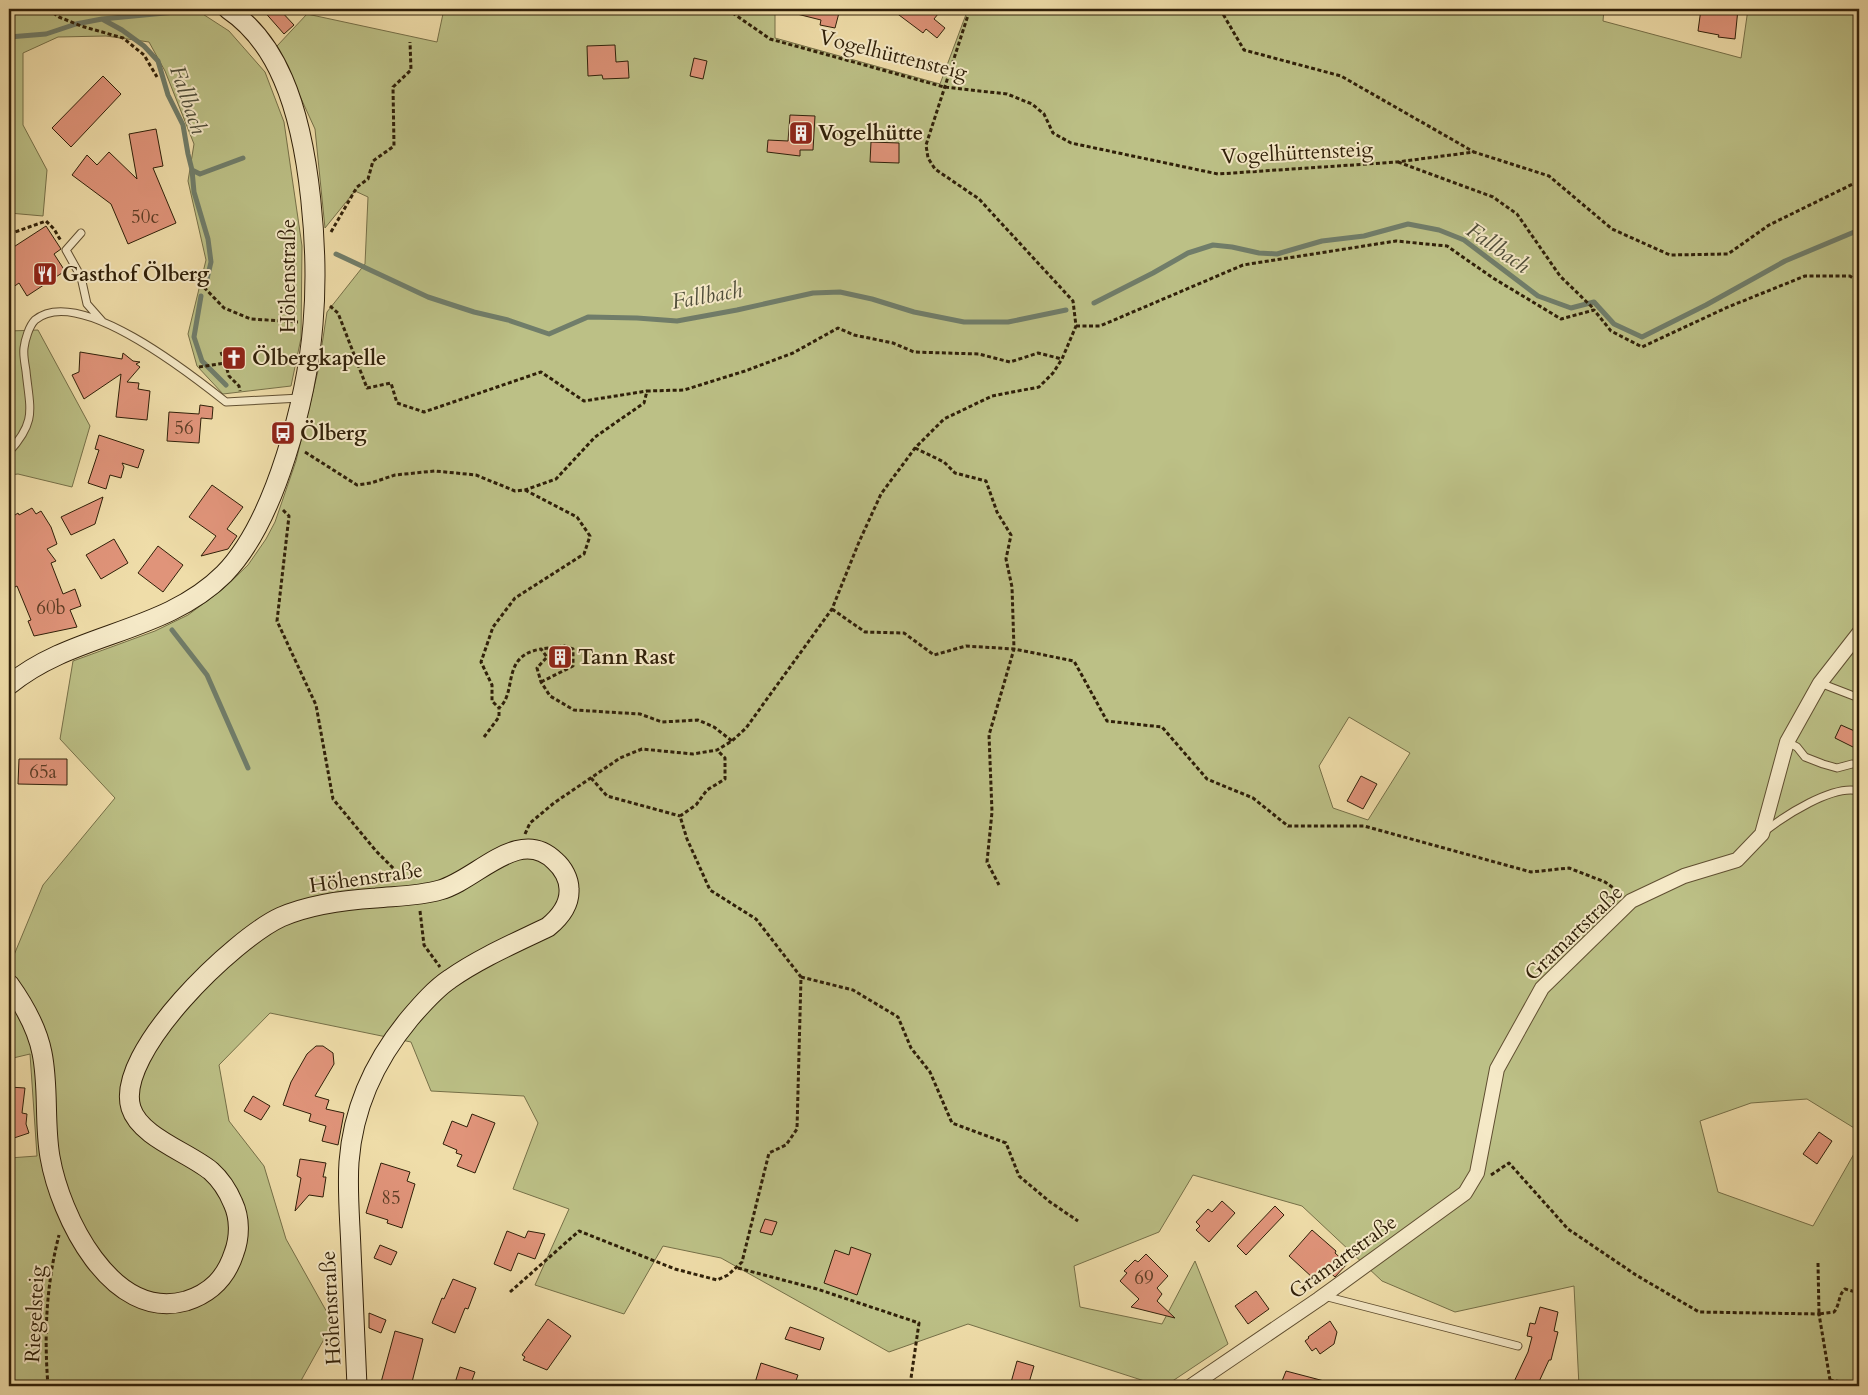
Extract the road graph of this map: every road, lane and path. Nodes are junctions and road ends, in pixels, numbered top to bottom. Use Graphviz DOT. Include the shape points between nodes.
graph roads {
  1 [pos="48,9"];
  2 [pos="228,9"];
  3 [pos="728,9"];
  4 [pos="970,9"];
  5 [pos="1220,9"];
  6 [pos="410,42"];
  7 [pos="157,77"];
  8 [pos="944,87"];
  9 [pos="1474,152"];
  10 [pos="1397,162"];
  11 [pos="1859,182"];
  12 [pos="9,232"];
  13 [pos="81,233"];
  14 [pos="329,236"];
  15 [pos="66,250"];
  16 [pos="195,278"];
  17 [pos="1859,282"];
  18 [pos="314,286"];
  19 [pos="1594,310"];
  20 [pos="102,322"];
  21 [pos="313,322"];
  22 [pos="1076,326"];
  23 [pos="221,352"];
  24 [pos="1062,359"];
  25 [pos="225,363"];
  26 [pos="201,367"];
  27 [pos="647,391"];
  28 [pos="300,398"];
  29 [pos="242,401"];
  30 [pos="289,442"];
  31 [pos="916,448"];
  32 [pos="9,452"];
  33 [pos="525,490"];
  34 [pos="270,500"];
  35 [pos="832,609"];
  36 [pos="1859,633"];
  37 [pos="1014,649"];
  38 [pos="541,650"];
  39 [pos="541,682"];
  40 [pos="1820,683"];
  41 [pos="9,684"];
  42 [pos="1859,698"];
  43 [pos="499,708"];
  44 [pos="484,737"];
  45 [pos="732,741"];
  46 [pos="1787,742"];
  47 [pos="717,750"];
  48 [pos="1852,764"];
  49 [pos="591,778"];
  50 [pos="1859,791"];
  51 [pos="680,816"];
  52 [pos="1762,834"];
  53 [pos="520,848"];
  54 [pos="999,885"];
  55 [pos="418,894"];
  56 [pos="1632,901"];
  57 [pos="801,977"];
  58 [pos="450,979"];
  59 [pos="9,984"];
  60 [pos="1487,1178"];
  61 [pos="70,1218"];
  62 [pos="1078,1221"];
  63 [pos="1818,1263"];
  64 [pos="738,1268"];
  65 [pos="510,1292"];
  66 [pos="1859,1293"];
  67 [pos="1324,1296"];
  68 [pos="1819,1314"];
  69 [pos="1518,1346"];
  70 [pos="1830,1380"];
  71 [pos="1859,1385"];
  72 [pos="48,1386"];
  73 [pos="358,1386"];
  74 [pos="914,1386"];
  75 [pos="1191,1386"];
  76 [pos="1818,1386"];
  1 -- 7 [label="path" via="80,26 123,38 144,55"];
  2 -- 18 [label="street, Höhenstraße" via="244,21 261,41 287,90 310,196"];
  3 -- 8 [label="path, Vogelhüttensteig" via="770,39"];
  4 -- 8 [label="path"];
  5 -- 9 [label="path" via="1244,50 1341,76"];
  6 -- 14 [label="path" via="411,70 393,87 394,146 373,161 368,178 357,187"];
  8 -- 10 [label="path, Vogelhüttensteig" via="1007,94 1032,104 1044,114 1053,133 1071,143 1218,174"];
  8 -- 22 [label="path" via="926,145 928,158 935,169 979,199 1073,301"];
  9 -- 10 [label="path, Vogelhüttensteig"];
  9 -- 11 [label="path, Vogelhüttensteig" via="1549,176 1612,229 1670,255 1728,254 1769,225"];
  10 -- 19 [label="path" via="1493,197 1517,214 1560,276"];
  12 -- 15 [label="path" via="46,221"];
  13 -- 15 [label="lane"];
  15 -- 20 [label="lane" via="81,277 87,304"];
  16 -- 21 [label="path" via="224,308 251,319"];
  17 -- 19 [label="path" via="1850,276 1806,276 1728,307 1642,347 1611,331"];
  18 -- 21 [label="street, Höhenstraße"];
  18 -- 27 [label="path" via="338,313 367,388 391,383 397,402 424,412 541,372 584,401"];
  19 -- 22 [label="path" via="1561,319 1447,246 1396,241 1243,265 1100,326"];
  20 -- 29 [label="lane" via="134,336 226,402"];
  20 -- 32 [label="lane" via="66,311 50,313 36,320 30,328 24,350 31,416 23,437"];
  21 -- 28 [label="street, Höhenstraße"];
  22 -- 24 [label="path"];
  23 -- 25 [label="path"];
  24 -- 27 [label="path" via="1038,353 1010,362 979,354 914,352 838,328 793,353 745,371 684,390"];
  24 -- 31 [label="path" via="1039,387 992,396 944,418"];
  25 -- 26 [label="path"];
  25 -- 29 [label="path" via="229,376 239,386"];
  27 -- 33 [label="path" via="644,403 595,437 556,479"];
  28 -- 29 [label="lane"];
  28 -- 30 [label="street, Höhenstraße"];
  30 -- 33 [label="path" via="357,484 395,475 435,471 476,475 515,491"];
  30 -- 34 [label="street, Höhenstraße"];
  31 -- 35 [label="path" via="881,494"];
  31 -- 37 [label="path" via="944,462 956,473 986,481 997,512 1010,535 1006,559 1012,587"];
  33 -- 43 [label="path" via="577,517 590,536 584,554 514,598 492,627 482,662 492,685 492,701"];
  34 -- 41 [label="street, Höhenstraße" via="258,526 223,575 187,603 156,618 68,650 30,669"];
  34 -- 55 [label="path" via="289,516 277,621 316,706 333,799 376,851"];
  35 -- 37 [label="path" via="865,632 904,633 934,655 966,646"];
  35 -- 45 [label="path" via="746,728"];
  36 -- 40 [label="street, Gramartstraße"];
  37 -- 54 [label="path" via="989,735 992,812 987,862"];
  37 -- 56 [label="path" via="1074,661 1106,721 1162,727 1207,779 1253,798 1288,826 1364,826 1531,872 1569,868 1605,882"];
  38 -- 39 [label="path" via="547,657 537,668"];
  38 -- 39 [label="path" via="564,646 573,649 573,666"];
  38 -- 43 [label="path" via="528,652 518,663 510,677 505,703"];
  39 -- 45 [label="path" via="550,696 574,710 640,714 662,722 698,720"];
  40 -- 42 [label="lane"];
  40 -- 46 [label="street, Gramartstraße"];
  43 -- 44 [label="path" via="499,717"];
  45 -- 47 [label="path"];
  46 -- 48 [label="lane" via="1797,747 1805,757 1823,764 1837,768"];
  46 -- 52 [label="street, Gramartstraße"];
  47 -- 49 [label="path" via="693,754 642,750 620,758"];
  47 -- 51 [label="path" via="725,758 725,779 707,790 696,805"];
  49 -- 51 [label="path" via="607,796"];
  49 -- 53 [label="path" via="530,823"];
  50 -- 52 [label="lane" via="1838,791 1814,801"];
  51 -- 57 [label="path" via="710,890 756,919"];
  52 -- 56 [label="street, Gramartstraße" via="1737,860 1684,876"];
  53 -- 55 [label="street, Höhenstraße" via="451,886"];
  53 -- 58 [label="street, Höhenstraße" via="540,850 560,866 569,887 567,903 548,927"];
  55 -- 58 [label="path" via="424,945"];
  55 -- 61 [label="street, Höhenstraße" via="337,901 266,925 221,961 185,996 165,1020 138,1064 130,1094 131,1107 137,1119 212,1172 227,1190 236,1211 238,1232 234,1254 210,1291 170,1304 151,1302 127,1291 103,1271"];
  56 -- 67 [label="street, Gramartstraße" via="1542,988 1497,1069 1477,1173 1465,1193"];
  57 -- 62 [label="path" via="854,990 898,1017 911,1048 930,1072 952,1123 1006,1143 1019,1176"];
  57 -- 64 [label="path" via="797,1128 786,1145 769,1153"];
  58 -- 73 [label="street, Höhenstraße" via="416,1011 389,1045 372,1074 355,1120 349,1178"];
  59 -- 61 [label="street, Höhenstraße" via="31,1019 42,1053 50,1155"];
  60 -- 68 [label="path" via="1509,1163 1568,1229 1699,1312"];
  61 -- 72 [label="path, Riegelsteig" via="59,1234 50,1280 45,1346"];
  63 -- 68 [label="path"];
  64 -- 65 [label="path" via="717,1280 676,1269 579,1231"];
  64 -- 74 [label="path" via="817,1289 919,1323 910,1385"];
  66 -- 68 [label="path" via="1846,1290 1841,1293 1834,1312"];
  67 -- 69 [label="lane"];
  67 -- 75 [label="street, Gramartstraße"];
  68 -- 70 [label="path"];
  70 -- 71 [label="path"];
  70 -- 76 [label="path"];
}
